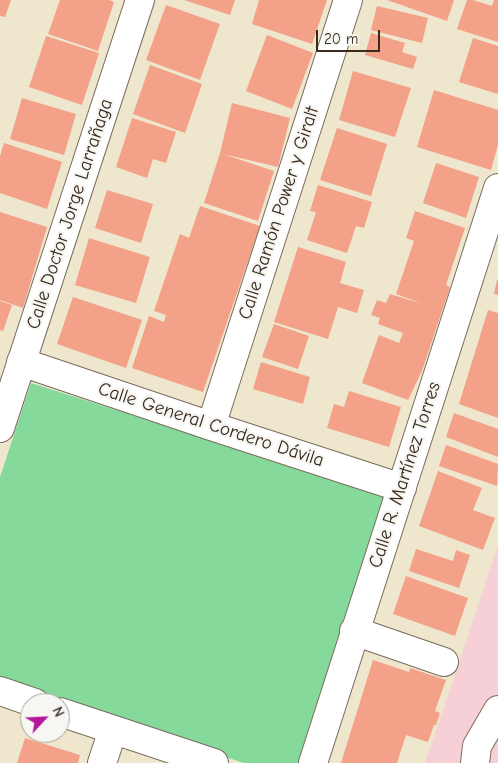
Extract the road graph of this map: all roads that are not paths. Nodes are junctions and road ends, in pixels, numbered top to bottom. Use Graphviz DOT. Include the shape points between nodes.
graph roads {
  1 [pos="140,0"];
  2 [pos="348,0"];
  3 [pos="498,188"];
  4 [pos="21,362"];
  5 [pos="211,426"];
  6 [pos="0,428"];
  7 [pos="402,488"];
  8 [pos="354,631"];
  9 [pos="444,662"];
  10 [pos="0,691"];
  11 [pos="20,698"];
  12 [pos="498,710"];
  13 [pos="70,715"];
  14 [pos="113,730"];
  15 [pos="102,763"];
  16 [pos="214,763"];
  17 [pos="313,763"];
  18 [pos="475,763"];
  1 -- 4 [label="street, Calle Doctor Jorge Larrañaga"];
  2 -- 5 [label="street, Calle Ramón Power y Giralt"];
  3 -- 7 [label="street, Calle R. Martínez Torres"];
  4 -- 5 [label="street, Calle General Cordero Dávila"];
  4 -- 6 [label="street, Calle Doctor Jorge Larrañaga"];
  5 -- 7 [label="street, Calle General Cordero Dávila"];
  7 -- 8 [label="street, Calle R. Martínez Torres"];
  8 -- 9 [label="street"];
  8 -- 17 [label="street, Calle R. Martínez Torres"];
  10 -- 11 [label="street"];
  12 -- 18 [label="street" via="477,746"];
  13 -- 14 [label="street"];
  14 -- 15 [label="street"];
  14 -- 16 [label="street"];
}
